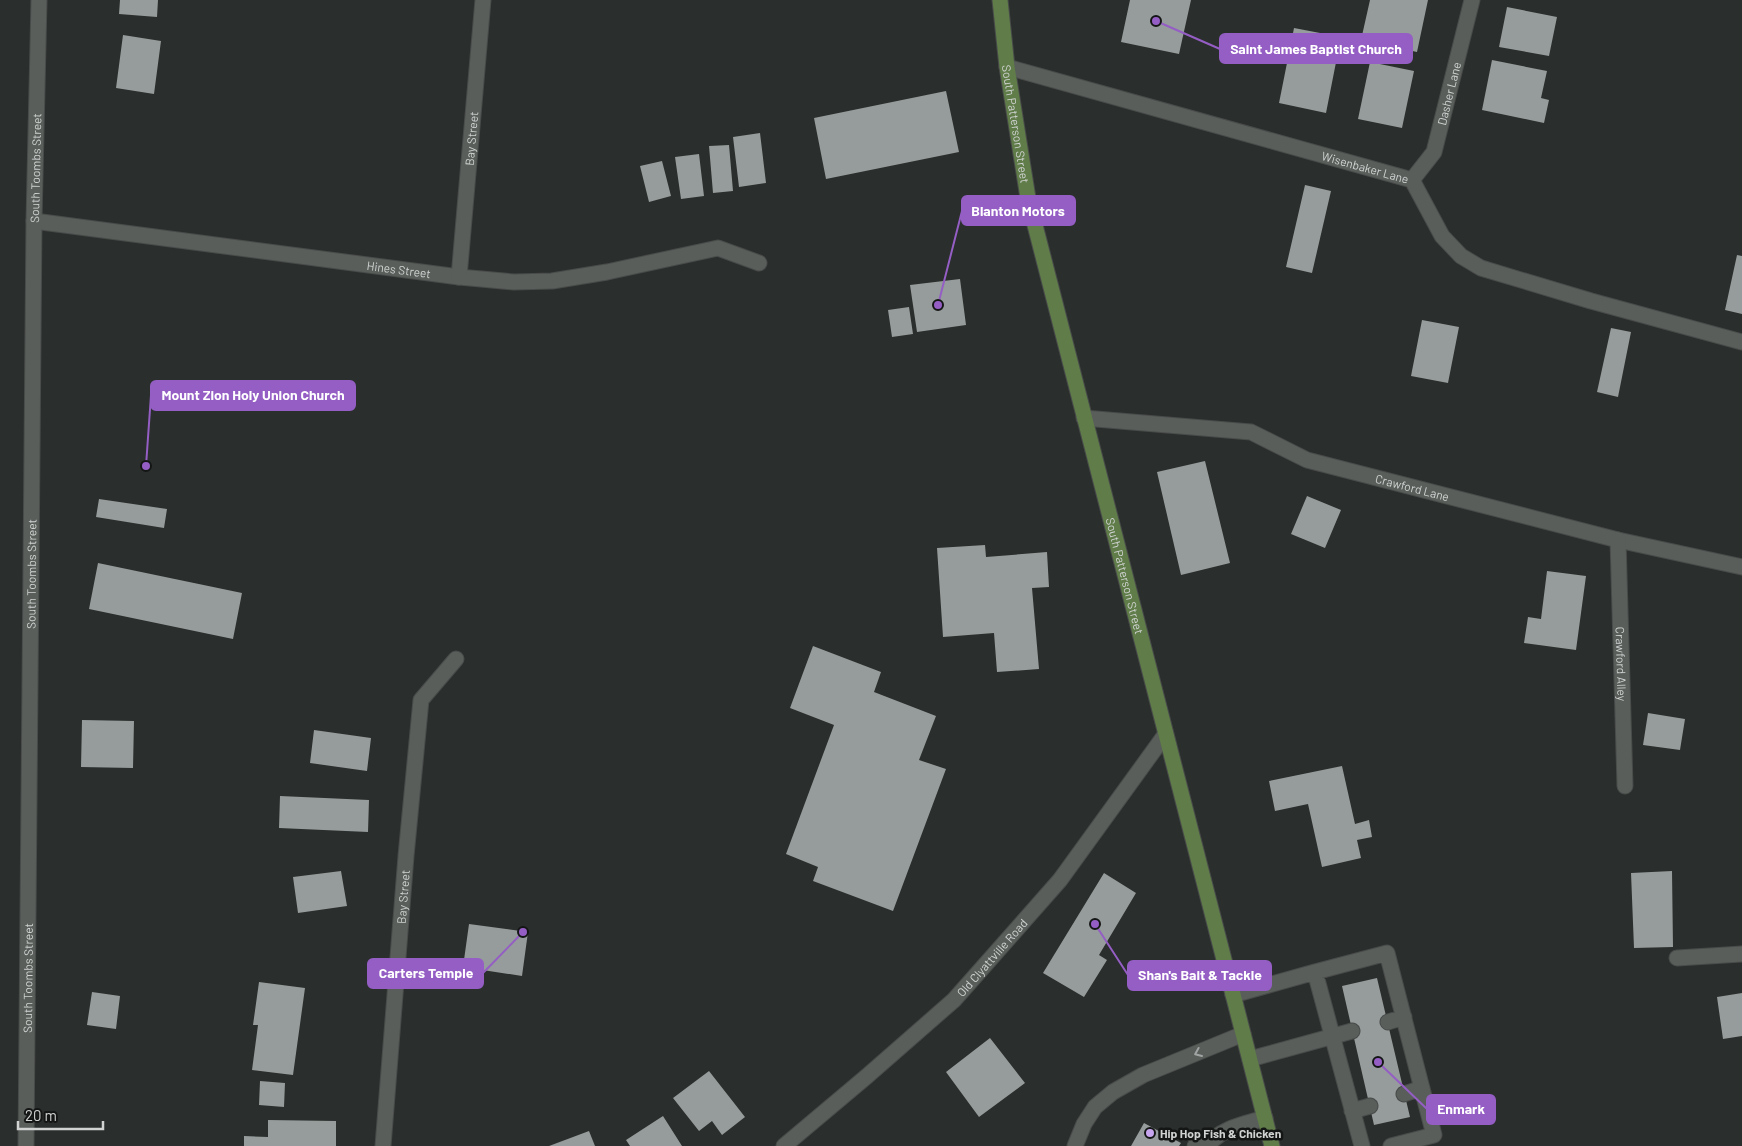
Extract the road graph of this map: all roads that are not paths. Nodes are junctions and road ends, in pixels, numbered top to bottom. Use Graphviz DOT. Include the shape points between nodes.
graph roads {
  1 [pos="39,0"];
  2 [pos="483,0"];
  3 [pos="1000,0"];
  4 [pos="1472,0"];
  5 [pos="1007,67"];
  6 [pos="1412,180"];
  7 [pos="34,220"];
  8 [pos="759,263"];
  9 [pos="458,277"];
  10 [pos="1742,342"];
  11 [pos="1084,418"];
  12 [pos="1618,540"];
  13 [pos="1742,567"];
  14 [pos="456,660"];
  15 [pos="1165,735"];
  16 [pos="1625,786"];
  17 [pos="1742,954"];
  18 [pos="1677,958"];
  19 [pos="1315,972"];
  20 [pos="1233,995"];
  21 [pos="1404,1017"];
  22 [pos="1388,1022"];
  23 [pos="1352,1031"];
  24 [pos="1243,1034"];
  25 [pos="1332,1037"];
  26 [pos="1250,1060"];
  27 [pos="1422,1088"];
  28 [pos="1404,1094"];
  29 [pos="1370,1106"];
  30 [pos="1352,1111"];
  31 [pos="1264,1118"];
  32 [pos="1211,1142"];
  33 [pos="26,1146"];
  34 [pos="383,1146"];
  35 [pos="784,1146"];
  36 [pos="1074,1146"];
  37 [pos="1195,1146"];
  38 [pos="1272,1146"];
  39 [pos="1362,1146"];
  40 [pos="1391,1146"];
  1 -- 7 [label="street, South Toombs Street"];
  2 -- 9 [label="street, Bay Street"];
  3 -- 5 [label="main road, South Patterson Street"];
  4 -- 6 [label="street, Dasher Lane" via="1434,152"];
  5 -- 6 [label="street, Wisenbaker Lane"];
  5 -- 11 [label="main road, South Patterson Street" via="1028,198"];
  6 -- 10 [label="street, Wisenbaker Lane" via="1442,236 1462,256 1481,268"];
  7 -- 9 [label="street, Hines Street"];
  7 -- 33 [label="street, South Toombs Street"];
  8 -- 9 [label="street, Hines Street" via="718,248 552,281 514,282"];
  11 -- 12 [label="street, Crawford Lane" via="1252,432 1307,460"];
  11 -- 15 [label="main road, South Patterson Street"];
  12 -- 13 [label="street, Crawford Lane"];
  12 -- 16 [label="street, Crawford Alley"];
  14 -- 34 [label="street, Bay Street" via="421,700"];
  15 -- 20 [label="main road, South Patterson Street"];
  15 -- 35 [label="street, Old Clyattville Road" via="1060,880 954,1000"];
  17 -- 18 [label="street"];
  19 -- 20 [label="street"];
  19 -- 21 [label="street" via="1388,952"];
  19 -- 25 [label="street"];
  20 -- 24 [label="main road, South Patterson Street"];
  21 -- 22 [label="street"];
  21 -- 27 [label="street"];
  23 -- 25 [label="street"];
  24 -- 26 [label="main road, South Patterson Street"];
  24 -- 36 [label="street, one-way" via="1143,1075 1113,1092 1095,1107"];
  25 -- 26 [label="street"];
  25 -- 30 [label="street"];
  26 -- 31 [label="main road, South Patterson Street"];
  27 -- 28 [label="street"];
  27 -- 40 [label="street" via="1434,1135"];
  29 -- 30 [label="street"];
  30 -- 39 [label="street"];
  31 -- 32 [label="street" via="1230,1129"];
  31 -- 38 [label="main road, South Patterson Street"];
  32 -- 37 [label="street" via="1198,1142"];
}
